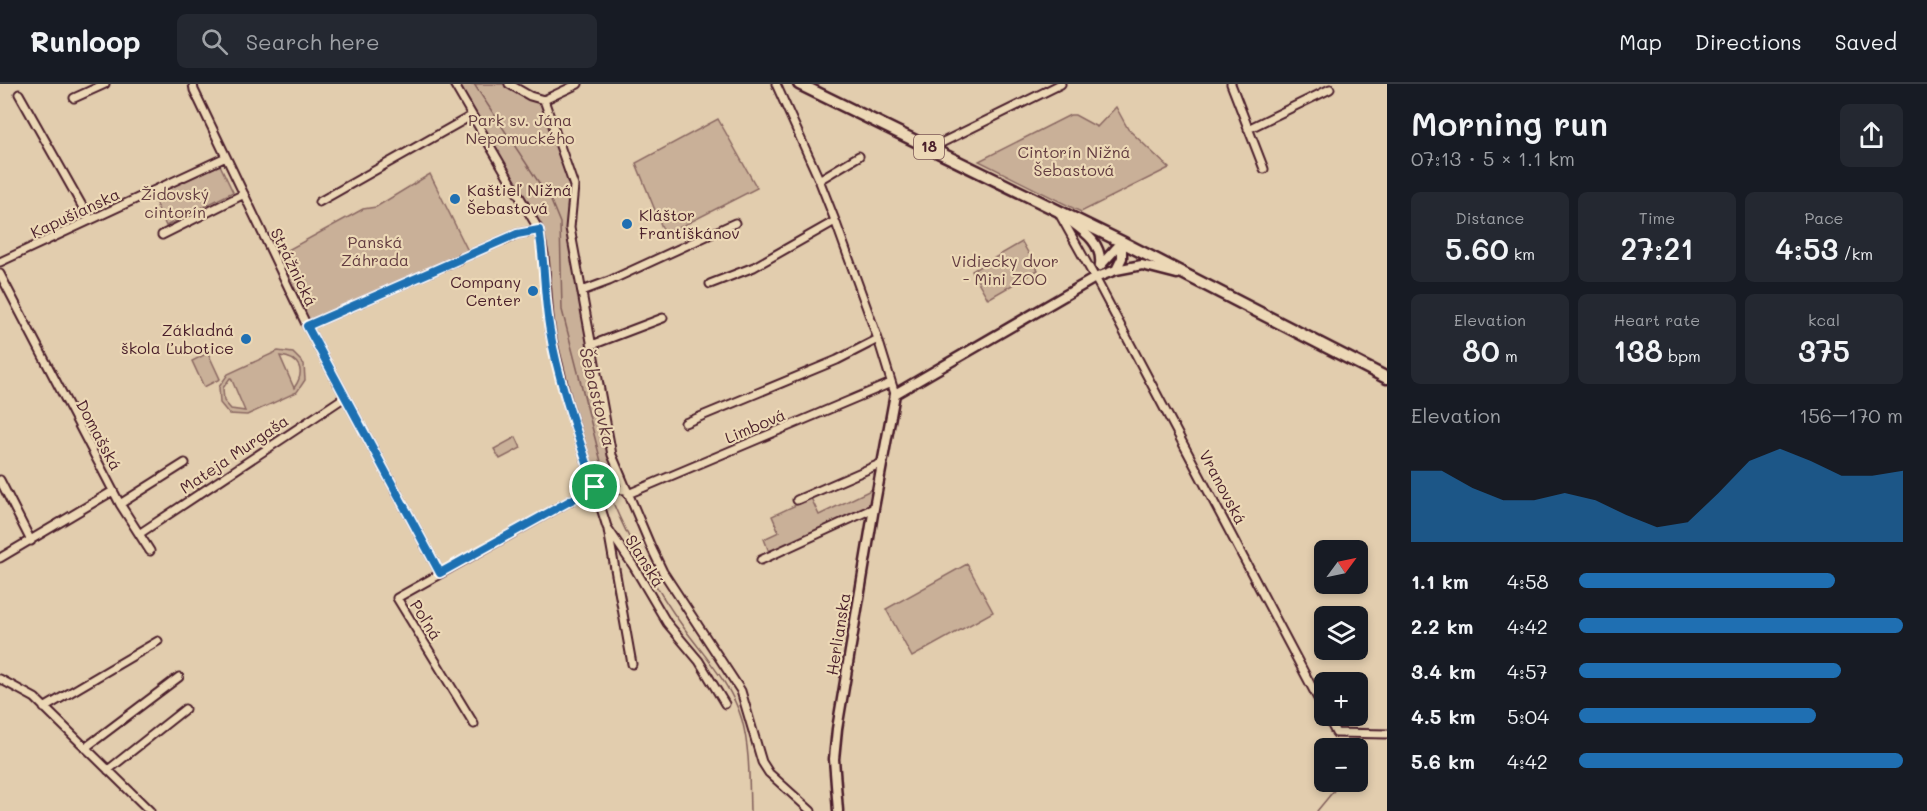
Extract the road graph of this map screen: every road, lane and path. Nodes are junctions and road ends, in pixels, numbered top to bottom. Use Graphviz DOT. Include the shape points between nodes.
graph roads {
  1 [pos="105,84"];
  2 [pos="193,84"];
  3 [pos="454,84"];
  4 [pos="509,84"];
  5 [pos="578,84"];
  6 [pos="776,84"];
  7 [pos="799,84"];
  8 [pos="1062,84"];
  9 [pos="1231,84"];
  10 [pos="1330,89"];
  11 [pos="19,94"];
  12 [pos="74,98"];
  13 [pos="544,100"];
  14 [pos="471,116"];
  15 [pos="1248,129"];
  16 [pos="931,148"];
  17 [pos="859,156"];
  18 [pos="226,157"];
  19 [pos="1264,170"];
  20 [pos="819,180"];
  21 [pos="244,194"];
  22 [pos="319,202"];
  23 [pos="1058,211"];
  24 [pos="90,220"];
  25 [pos="735,223"];
  26 [pos="836,223"];
  27 [pos="539,230"];
  28 [pos="722,230"];
  29 [pos="162,235"];
  30 [pos="725,237"];
  31 [pos="1122,242"];
  32 [pos="0,262"];
  33 [pos="1100,264"];
  34 [pos="1116,270"];
  35 [pos="755,272"];
  36 [pos="0,274"];
  37 [pos="1187,276"];
  38 [pos="1095,278"];
  39 [pos="710,284"];
  40 [pos="582,291"];
  41 [pos="663,318"];
  42 [pos="307,326"];
  43 [pos="878,339"];
  44 [pos="592,345"];
  45 [pos="1387,378"];
  46 [pos="891,383"];
  47 [pos="895,394"];
  48 [pos="345,397"];
  49 [pos="685,423"];
  50 [pos="185,463"];
  51 [pos="882,463"];
  52 [pos="0,480"];
  53 [pos="598,488"];
  54 [pos="113,491"];
  55 [pos="625,491"];
  56 [pos="797,500"];
  57 [pos="120,504"];
  58 [pos="874,508"];
  59 [pos="607,527"];
  60 [pos="139,534"];
  61 [pos="31,541"];
  62 [pos="150,551"];
  63 [pos="627,556"];
  64 [pos="0,558"];
  65 [pos="762,560"];
  66 [pos="614,563"];
  67 [pos="440,573"];
  68 [pos="158,641"];
  69 [pos="632,664"];
  70 [pos="179,677"];
  71 [pos="0,680"];
  72 [pos="1314,691"];
  73 [pos="725,704"];
  74 [pos="44,708"];
  75 [pos="185,709"];
  76 [pos="474,724"];
  77 [pos="1332,726"];
  78 [pos="1387,734"];
  79 [pos="85,748"];
  80 [pos="108,770"];
  81 [pos="150,811"];
  82 [pos="811,811"];
  83 [pos="838,811"];
  1 -- 12 [label="street"];
  2 -- 18 [label="street, Strážnická"];
  3 -- 14 [label="street, Slanská"];
  4 -- 13 [label="street"];
  5 -- 13 [label="street"];
  6 -- 20 [label="street"];
  7 -- 16 [label="main road, 18"];
  8 -- 16 [label="street"];
  9 -- 15 [label="street"];
  10 -- 15 [label="street"];
  11 -- 24 [label="street"];
  13 -- 40 [label="street, Slanská" via="574,186 570,228"];
  14 -- 22 [label="street"];
  14 -- 27 [label="street, Slanská"];
  15 -- 19 [label="street"];
  16 -- 23 [label="main road, 18"];
  17 -- 20 [label="street"];
  18 -- 21 [label="street, Strážnická"];
  18 -- 24 [label="street, Kapušianska"];
  20 -- 26 [label="street"];
  21 -- 29 [label="street"];
  21 -- 42 [label="street, Strážnická"];
  23 -- 31 [label="main road, 18"];
  23 -- 33 [label="street" via="1090,238 1100,253"];
  23 -- 38 [label="street, Vranovská"];
  24 -- 32 [label="street, Kapušianska"];
  25 -- 28 [label="street"];
  26 -- 35 [label="street"];
  26 -- 39 [label="street" via="754,267"];
  26 -- 43 [label="street"];
  27 -- 42 [label="street" via="517,234"];
  27 -- 53 [label="street, Slanská" via="550,331 568,404"];
  28 -- 30 [label="street"];
  28 -- 40 [label="street"];
  31 -- 33 [label="street"];
  31 -- 34 [label="street" via="1122,258"];
  31 -- 37 [label="main road, 18"];
  33 -- 38 [label="street"];
  34 -- 37 [label="street" via="1142,265"];
  34 -- 38 [label="street"];
  36 -- 54 [label="street, Domašská"];
  37 -- 45 [label="main road, 18"];
  38 -- 47 [label="street"];
  38 -- 72 [label="street, Vranovská"];
  40 -- 44 [label="street, Slanská"];
  41 -- 44 [label="street"];
  42 -- 48 [label="street, Strážnická"];
  43 -- 46 [label="street"];
  43 -- 49 [label="street"];
  44 -- 55 [label="street, Slanská" via="612,455"];
  46 -- 47 [label="street"];
  46 -- 55 [label="street, Limbová"];
  47 -- 51 [label="street, Herlianska"];
  48 -- 60 [label="street, Mateja Murgaša"];
  48 -- 67 [label="street, Strážnická"];
  50 -- 57 [label="street"];
  51 -- 56 [label="street"];
  51 -- 58 [label="street, Herlianska"];
  52 -- 61 [label="street"];
  53 -- 55 [label="street, Poľná"];
  53 -- 59 [label="street, Slanská"];
  53 -- 67 [label="street, Poľná"];
  54 -- 57 [label="street"];
  54 -- 61 [label="street, Domašská"];
  55 -- 82 [label="street, Slanská" via="663,572 737,682 762,762"];
  57 -- 60 [label="street"];
  58 -- 65 [label="street"];
  58 -- 83 [label="street, Herlianska" via="837,729 834,759"];
  59 -- 63 [label="street, Slanská"];
  59 -- 66 [label="street"];
  60 -- 62 [label="street"];
  61 -- 64 [label="street, Domašská"];
  63 -- 66 [label="street"];
  63 -- 73 [label="street, Slanská"];
  66 -- 69 [label="street"];
  67 -- 76 [label="street, Poľná" via="397,598"];
  68 -- 74 [label="street"];
  70 -- 79 [label="street"];
  71 -- 74 [label="street" via="35,698"];
  74 -- 79 [label="street"];
  75 -- 80 [label="street"];
  77 -- 78 [label="street" via="1336,734"];
  79 -- 80 [label="street"];
  80 -- 81 [label="street"];
}
